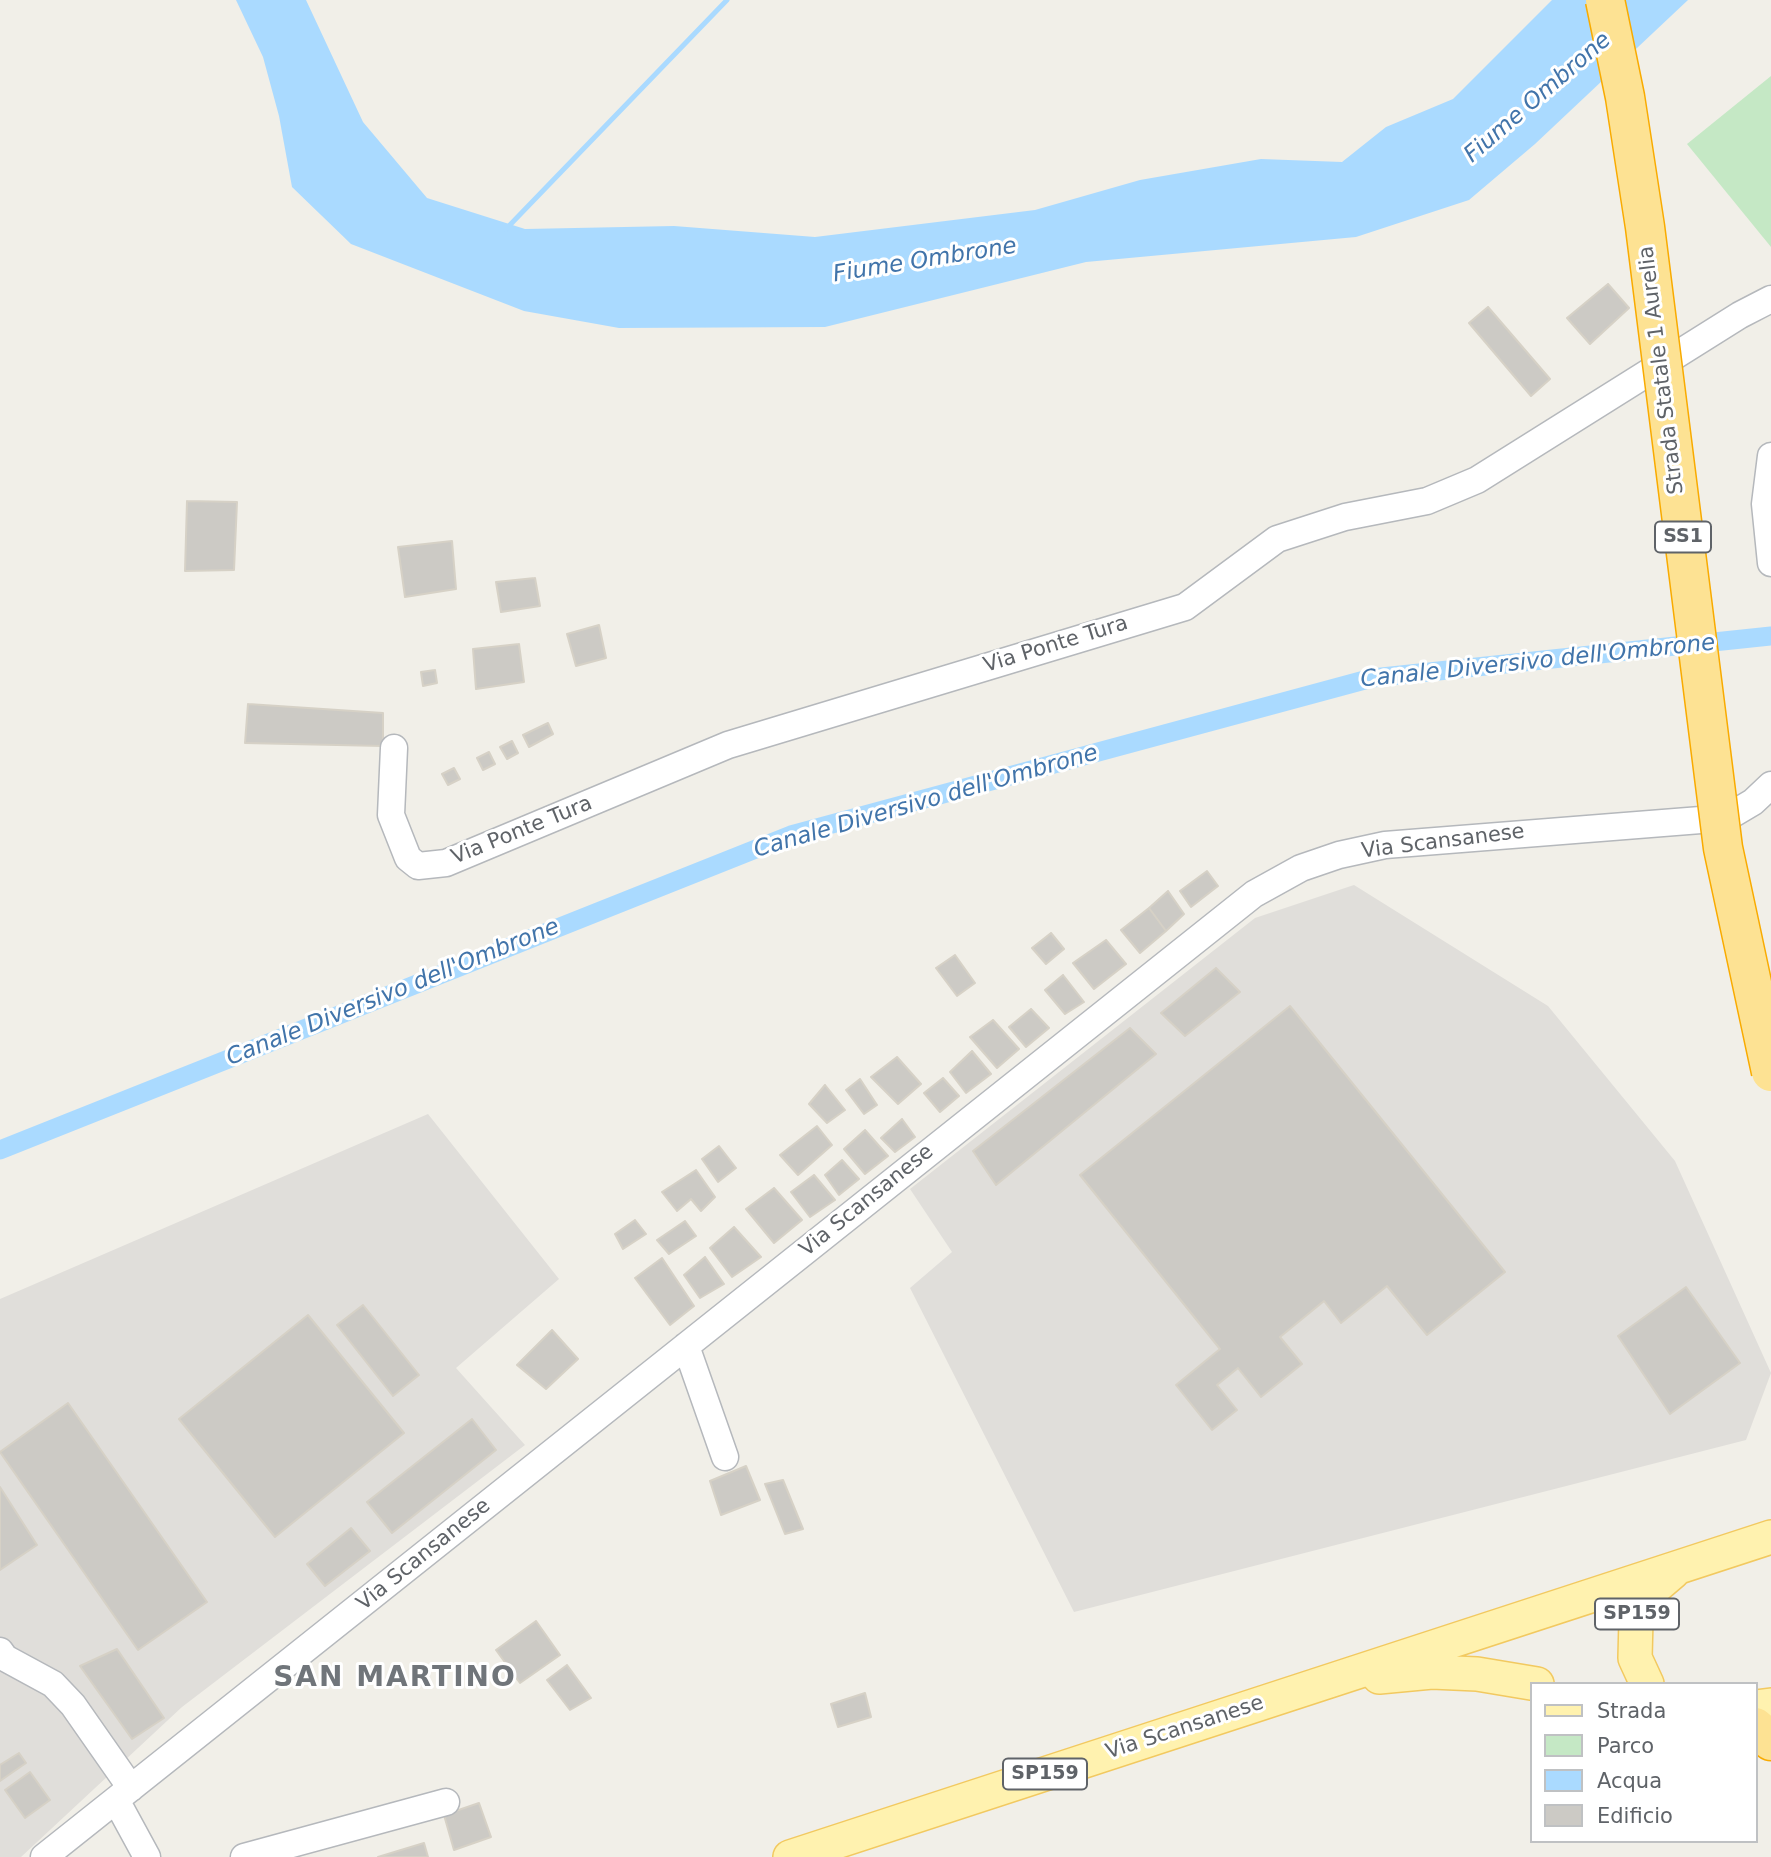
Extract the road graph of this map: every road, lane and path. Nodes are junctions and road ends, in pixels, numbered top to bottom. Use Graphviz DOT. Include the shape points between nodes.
graph roads {
  1 [pos="1605,0"];
  2 [pos="1630,0"];
  3 [pos="1771,299"];
  4 [pos="1771,456"];
  5 [pos="1770,552"];
  6 [pos="394,748"];
  7 [pos="1771,785"];
  8 [pos="1771,963"];
  9 [pos="1771,1072"];
  10 [pos="685,1346"];
  11 [pos="725,1457"];
  12 [pos="1771,1537"];
  13 [pos="1688,1565"];
  14 [pos="0,1651"];
  15 [pos="1646,1682"];
  16 [pos="1530,1683"];
  17 [pos="1301,1690"];
  18 [pos="1757,1729"];
  19 [pos="1771,1741"];
  20 [pos="124,1794"];
  21 [pos="446,1802"];
  22 [pos="51,1853"];
  23 [pos="147,1857"];
  24 [pos="244,1857"];
  25 [pos="790,1857"];
  1 -- 9 [label="highway, Strada Statale 1 Aurelia / SS1, bridge" via="1645,227 1723,848"];
  2 -- 8 [label="highway, Strada Statale 1 Aurelia / SS1" via="1670,223 1747,845"];
  3 -- 6 [label="street, Via Ponte Tura" via="1477,480 1427,500 1345,517 1277,538 1185,607 729,745 446,863 418,866 408,858 391,815"];
  4 -- 5 [label="street" via="1765,504"];
  7 -- 10 [label="street, Via Scansanese" via="1726,818 1385,845 1301,868 1254,894"];
  10 -- 11 [label="street"];
  10 -- 20 [label="street, Via Scansanese"];
  12 -- 13 [label="main road, Via Scansanese / SP159"];
  13 -- 15 [label="main road, SP159" via="1655,1585 1636,1619 1635,1658"];
  13 -- 17 [label="main road, Via Scansanese / SP159"];
  14 -- 20 [label="street" via="53,1685 73,1705"];
  16 -- 17 [label="main road, Via Scansanese / SP159" via="1432,1672"];
  17 -- 25 [label="main road, Via Scansanese / SP159"];
  18 -- 19 [label="highway"];
  20 -- 22 [label="street, Via Scansanese"];
  20 -- 23 [label="street"];
  21 -- 24 [label="street"];
}
